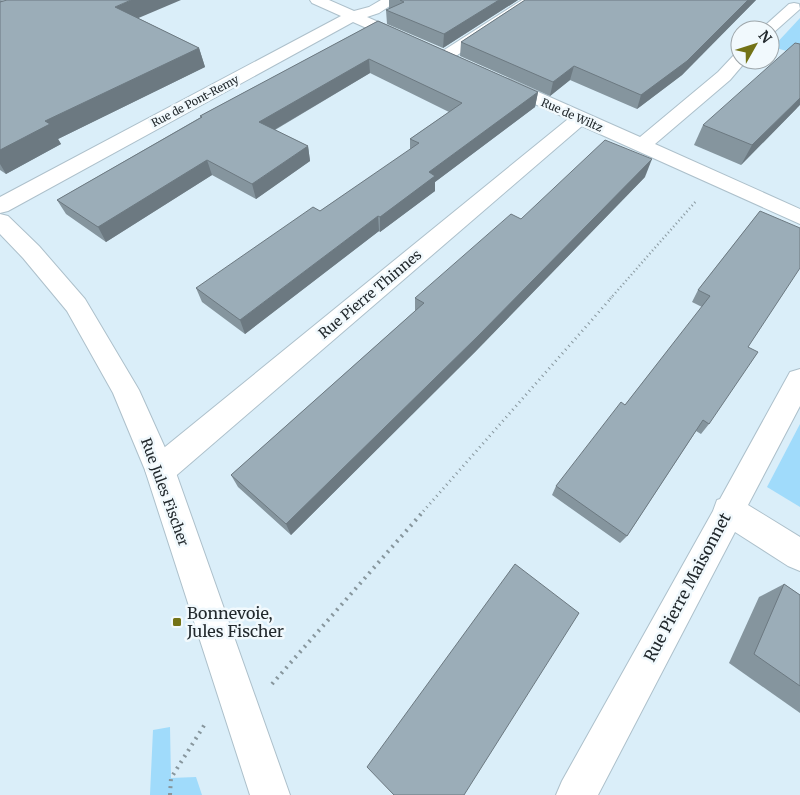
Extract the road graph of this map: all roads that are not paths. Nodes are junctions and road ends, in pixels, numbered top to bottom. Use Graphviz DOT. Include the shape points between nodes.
graph roads {
  1 [pos="317,0"];
  2 [pos="392,0"];
  3 [pos="532,0"];
  4 [pos="778,2"];
  5 [pos="797,7"];
  6 [pos="351,9"];
  7 [pos="780,20"];
  8 [pos="444,57"];
  9 [pos="462,65"];
  10 [pos="730,69"];
  11 [pos="490,78"];
  12 [pos="580,118"];
  13 [pos="640,146"];
  14 [pos="0,206"];
  15 [pos="800,217"];
  16 [pos="0,221"];
  17 [pos="800,380"];
  18 [pos="160,470"];
  19 [pos="728,510"];
  20 [pos="800,555"];
  21 [pos="270,795"];
  22 [pos="576,795"];
  1 -- 6 [label="street"];
  2 -- 6 [label="street, Rue de Pont-Remy" via="374,10"];
  3 -- 8 [label="street"];
  4 -- 5 [label="street"];
  5 -- 7 [label="street"];
  6 -- 8 [label="street"];
  6 -- 14 [label="street, Rue de Pont-Remy"];
  8 -- 9 [label="street"];
  10 -- 13 [label="street"];
  11 -- 12 [label="street, Rue de Wiltz"];
  12 -- 13 [label="street, Rue de Wiltz"];
  12 -- 18 [label="street, Rue Pierre Thinnes"];
  13 -- 15 [label="street, Rue de Wiltz"];
  16 -- 18 [label="street, Rue Jules Fischer" via="76,305 125,390"];
  17 -- 19 [label="street, Rue Pierre Maisonnet"];
  18 -- 21 [label="street, Rue Jules Fischer"];
  19 -- 20 [label="street"];
  19 -- 22 [label="street, Rue Pierre Maisonnet"];
}
